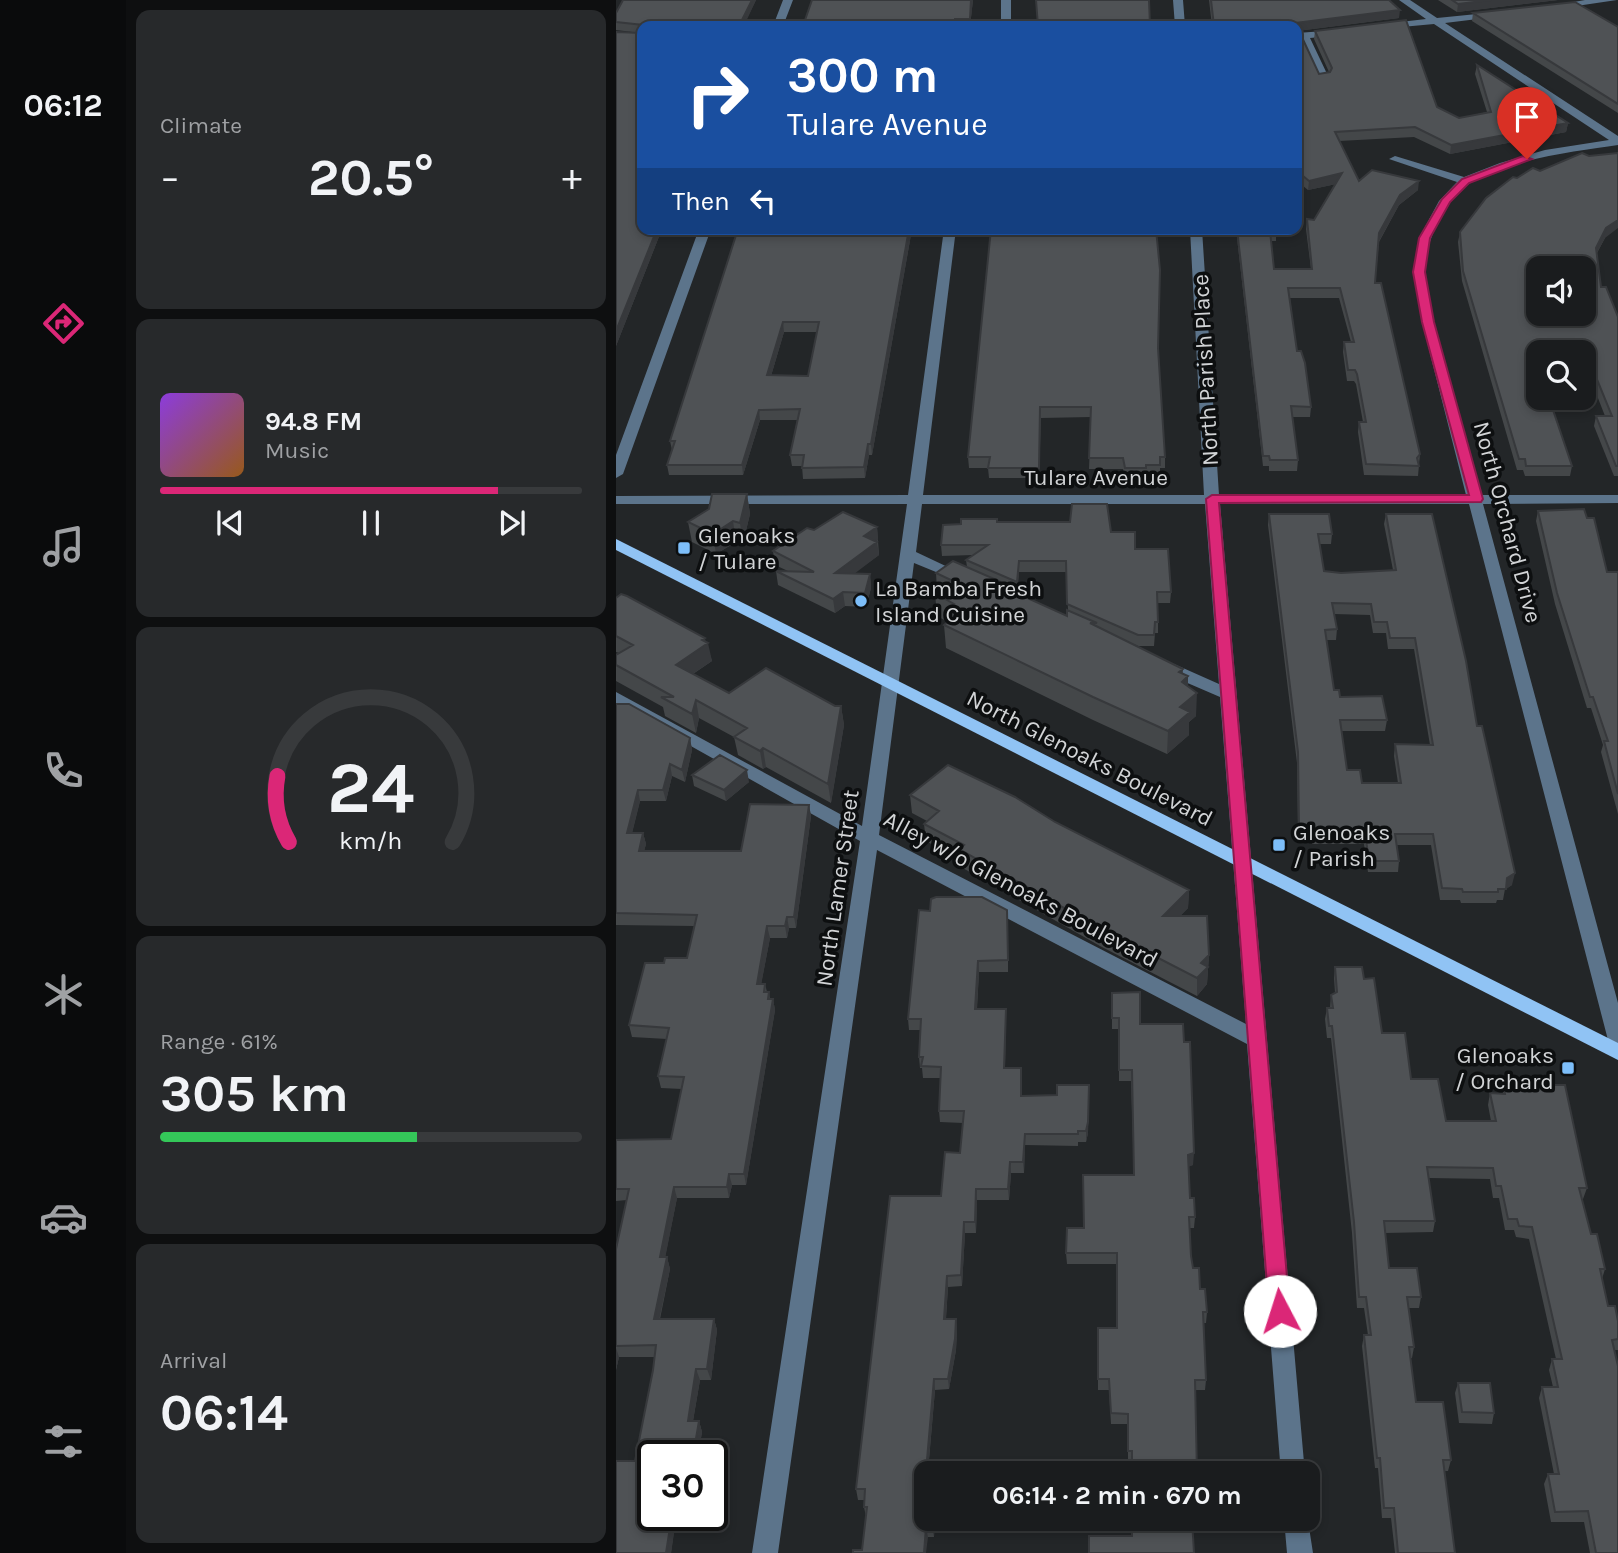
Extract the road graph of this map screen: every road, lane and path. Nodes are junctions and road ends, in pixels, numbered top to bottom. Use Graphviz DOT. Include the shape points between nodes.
graph roads {
  1 [pos="788,0"];
  2 [pos="1006,0"];
  3 [pos="1178,0"];
  4 [pos="1404,0"];
  5 [pos="1612,0"];
  6 [pos="1592,1"];
  7 [pos="1541,8"];
  8 [pos="1612,12"];
  9 [pos="1502,13"];
  10 [pos="1436,20"];
  11 [pos="780,21"];
  12 [pos="1006,21"];
  13 [pos="1180,21"];
  14 [pos="1367,29"];
  15 [pos="1353,31"];
  16 [pos="1302,35"];
  17 [pos="1302,39"];
  18 [pos="1324,78"];
  19 [pos="1618,141"];
  20 [pos="1395,159"];
  21 [pos="1465,181"];
  22 [pos="703,235"];
  23 [pos="949,235"];
  24 [pos="1196,235"];
  25 [pos="616,474"];
  26 [pos="1212,499"];
  27 [pos="1476,499"];
  28 [pos="1618,499"];
  29 [pos="616,500"];
  30 [pos="914,501"];
  31 [pos="616,544"];
  32 [pos="907,554"];
  33 [pos="980,586"];
  34 [pos="1153,661"];
  35 [pos="891,684"];
  36 [pos="1229,695"];
  37 [pos="616,697"];
  38 [pos="869,838"];
  39 [pos="1244,864"];
  40 [pos="1258,1040"];
  41 [pos="1618,1040"];
  42 [pos="1618,1052"];
  43 [pos="1292,1461"];
  44 [pos="1298,1531"];
  45 [pos="765,1553"];
  46 [pos="1300,1553"];
  1 -- 11 [label="street"];
  2 -- 12 [label="street"];
  3 -- 13 [label="street"];
  4 -- 10 [label="street"];
  5 -- 6 [label="street"];
  6 -- 7 [label="street"];
  6 -- 8 [label="street"];
  9 -- 10 [label="street"];
  10 -- 14 [label="street"];
  10 -- 19 [label="street"];
  15 -- 16 [label="street"];
  17 -- 18 [label="street"];
  19 -- 21 [label="street, North Orchard Drive" via="1549,152"];
  20 -- 21 [label="street"];
  21 -- 27 [label="street, North Orchard Drive" via="1446,201 1425,238 1419,272"];
  22 -- 25 [label="street"];
  23 -- 30 [label="street, North Lamer Street"];
  24 -- 26 [label="street, North Parish Place"];
  26 -- 27 [label="street, Tulare Avenue"];
  26 -- 30 [label="street, Tulare Avenue"];
  26 -- 36 [label="street, North Parish Place"];
  27 -- 28 [label="street, Tulare Avenue"];
  27 -- 41 [label="street, North Orchard Drive"];
  29 -- 30 [label="street, Tulare Avenue"];
  30 -- 32 [label="street, North Lamer Street"];
  31 -- 35 [label="main road, North Glenoaks Boulevard"];
  32 -- 33 [label="street"];
  32 -- 35 [label="street, North Lamer Street"];
  34 -- 36 [label="street"];
  35 -- 38 [label="street, North Lamer Street"];
  35 -- 39 [label="main road, North Glenoaks Boulevard"];
  36 -- 39 [label="street, North Parish Place"];
  37 -- 38 [label="street, Alley w/o Glenoaks Boulevard"];
  38 -- 40 [label="street, Alley w/o Glenoaks Boulevard"];
  38 -- 45 [label="street, North Lamer Street"];
  39 -- 40 [label="street, North Parish Place"];
  39 -- 42 [label="main road, North Glenoaks Boulevard"];
  40 -- 43 [label="street, North Parish Place"];
  44 -- 46 [label="street"];
}
